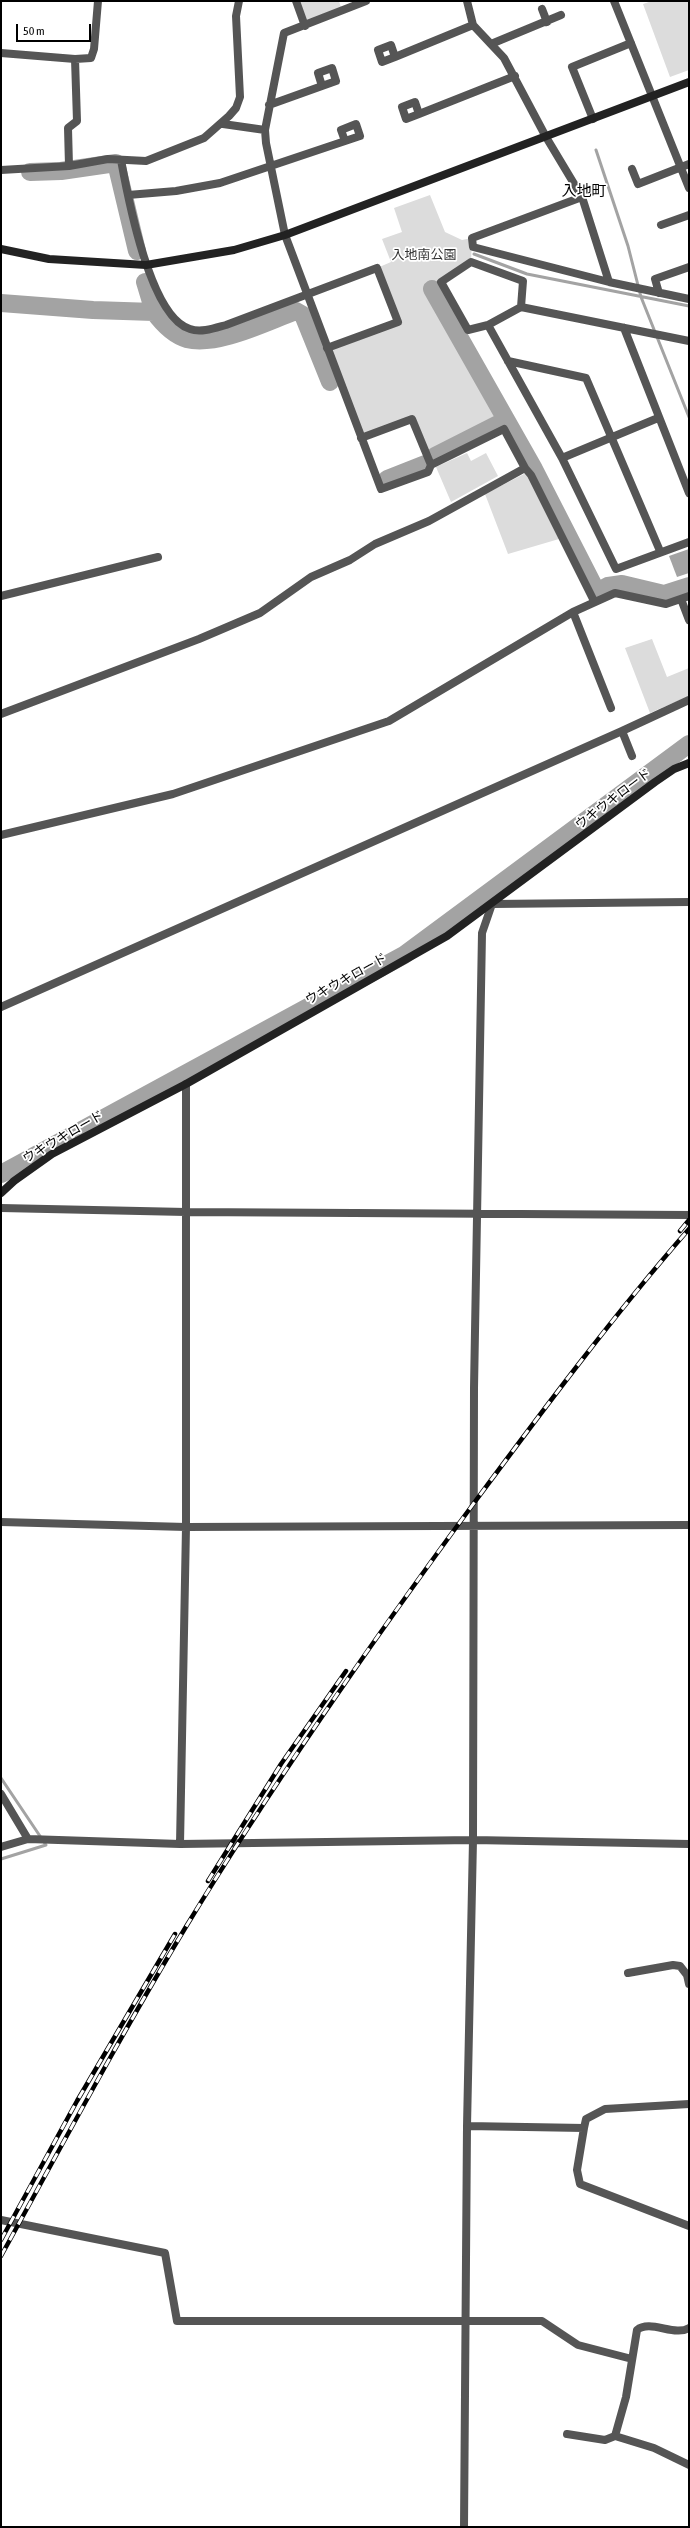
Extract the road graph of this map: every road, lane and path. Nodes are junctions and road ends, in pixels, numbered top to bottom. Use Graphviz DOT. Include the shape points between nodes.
graph roads {
  1 [pos="98,1"];
  2 [pos="239,1"];
  3 [pos="296,1"];
  4 [pos="366,1"];
  5 [pos="467,1"];
  6 [pos="614,1"];
  7 [pos="542,9"];
  8 [pos="561,15"];
  9 [pos="547,22"];
  10 [pos="473,25"];
  11 [pos="305,26"];
  12 [pos="631,43"];
  13 [pos="491,44"];
  14 [pos="1,53"];
  15 [pos="395,57"];
  16 [pos="75,59"];
  17 [pos="515,76"];
  18 [pos="689,82"];
  19 [pos="322,86"];
  20 [pos="652,96"];
  21 [pos="269,105"];
  22 [pos="419,114"];
  23 [pos="593,119"];
  24 [pos="223,124"];
  25 [pos="265,130"];
  26 [pos="546,137"];
  27 [pos="345,140"];
  28 [pos="121,160"];
  29 [pos="689,164"];
  30 [pos="69,166"];
  31 [pos="271,167"];
  32 [pos="681,167"];
  33 [pos="632,169"];
  34 [pos="1,170"];
  35 [pos="689,188"];
  36 [pos="128,195"];
  37 [pos="582,197"];
  38 [pos="689,215"];
  39 [pos="661,225"];
  40 [pos="285,235"];
  41 [pos="1,249"];
  42 [pos="146,265"];
  43 [pos="689,267"];
  44 [pos="609,282"];
  45 [pos="659,293"];
  46 [pos="308,296"];
  47 [pos="689,299"];
  48 [pos="520,307"];
  49 [pos="488,325"];
  50 [pos="624,328"];
  51 [pos="689,341"];
  52 [pos="328,348"];
  53 [pos="508,361"];
  54 [pos="658,418"];
  55 [pos="361,438"];
  56 [pos="611,438"];
  57 [pos="562,458"];
  58 [pos="431,465"];
  59 [pos="525,468"];
  60 [pos="689,493"];
  61 [pos="689,542"];
  62 [pos="660,551"];
  63 [pos="158,556"];
  64 [pos="1,596"];
  65 [pos="689,596"];
  66 [pos="680,599"];
  67 [pos="594,601"];
  68 [pos="573,612"];
  69 [pos="689,620"];
  70 [pos="689,700"];
  71 [pos="611,708"];
  72 [pos="1,714"];
  73 [pos="622,731"];
  74 [pos="632,756"];
  75 [pos="689,760"];
  76 [pos="689,763"];
  77 [pos="674,769"];
  78 [pos="1,835"];
  79 [pos="689,902"];
  80 [pos="492,904"];
  81 [pos="1,1007"];
  82 [pos="186,1084"];
  83 [pos="14,1181"];
  84 [pos="1,1187"];
  85 [pos="1,1193"];
  86 [pos="1,1208"];
  87 [pos="186,1212"];
  88 [pos="477,1213"];
  89 [pos="689,1215"];
  90 [pos="1,1522"];
  91 [pos="689,1525"];
  92 [pos="186,1527"];
  93 [pos="473,1527"];
  94 [pos="1,1794"];
  95 [pos="28,1839"];
  96 [pos="473,1840"];
  97 [pos="180,1844"];
  98 [pos="689,1844"];
  99 [pos="1,1847"];
  100 [pos="628,1974"];
  101 [pos="689,1984"];
  102 [pos="689,2104"];
  103 [pos="468,2126"];
  104 [pos="584,2128"];
  105 [pos="1,2220"];
  106 [pos="689,2226"];
  107 [pos="466,2321"];
  108 [pos="689,2328"];
  109 [pos="632,2359"];
  110 [pos="568,2434"];
  111 [pos="615,2436"];
  112 [pos="689,2465"];
  113 [pos="464,2527"];
  1 -- 16 [label="street" via="91,58"];
  2 -- 24 [label="street" via="236,16 240,97 236,108"];
  3 -- 11 [label="street"];
  4 -- 11 [label="street"];
  5 -- 10 [label="street"];
  6 -- 12 [label="street"];
  7 -- 9 [label="street"];
  8 -- 9 [label="street"];
  9 -- 13 [label="street"];
  10 -- 13 [label="street"];
  10 -- 15 [label="street"];
  11 -- 21 [label="street" via="284,32"];
  12 -- 20 [label="street"];
  12 -- 23 [label="street" via="572,67"];
  13 -- 17 [label="street"];
  14 -- 16 [label="street"];
  16 -- 30 [label="street" via="77,121 68,128"];
  17 -- 22 [label="street"];
  17 -- 26 [label="street"];
  18 -- 20 [label="street"];
  19 -- 21 [label="street"];
  20 -- 23 [label="street"];
  20 -- 32 [label="street"];
  21 -- 25 [label="street"];
  23 -- 26 [label="street"];
  24 -- 25 [label="street"];
  24 -- 28 [label="street" via="204,138 146,161"];
  25 -- 31 [label="street"];
  26 -- 37 [label="street"];
  26 -- 40 [label="street"];
  27 -- 31 [label="street"];
  28 -- 30 [label="street"];
  28 -- 36 [label="street"];
  29 -- 32 [label="street"];
  30 -- 34 [label="street"];
  31 -- 36 [label="street" via="220,183 176,191"];
  31 -- 40 [label="street"];
  32 -- 33 [label="street" via="638,184"];
  32 -- 35 [label="street"];
  36 -- 42 [label="street"];
  37 -- 44 [label="street"];
  37 -- 44 [label="street" via="472,238 473,247"];
  38 -- 39 [label="street"];
  40 -- 42 [label="street" via="234,250"];
  40 -- 46 [label="street"];
  41 -- 42 [label="street" via="50,259"];
  42 -- 46 [label="street" via="164,305 175,320 190,329 204,330 226,326"];
  43 -- 45 [label="street" via="655,279"];
  44 -- 45 [label="street"];
  45 -- 47 [label="street"];
  46 -- 52 [label="street"];
  46 -- 52 [label="street" via="377,268 398,322"];
  48 -- 49 [label="street"];
  48 -- 49 [label="street" via="523,281 471,262 441,282 468,330"];
  48 -- 50 [label="street"];
  49 -- 53 [label="street"];
  50 -- 51 [label="street"];
  50 -- 54 [label="street"];
  52 -- 55 [label="street"];
  53 -- 56 [label="street" via="586,378"];
  53 -- 57 [label="street"];
  54 -- 56 [label="street"];
  54 -- 60 [label="street"];
  55 -- 58 [label="street" via="412,419"];
  55 -- 58 [label="street" via="381,489 428,472"];
  56 -- 57 [label="street"];
  56 -- 62 [label="street"];
  57 -- 62 [label="street" via="616,569"];
  58 -- 59 [label="street" via="504,429"];
  59 -- 67 [label="street" via="531,475"];
  59 -- 72 [label="street" via="430,521 375,544 350,560 312,577 260,613 199,639"];
  61 -- 62 [label="street"];
  63 -- 64 [label="street"];
  65 -- 66 [label="street"];
  66 -- 67 [label="street" via="666,604 615,593"];
  66 -- 69 [label="street"];
  67 -- 68 [label="street"];
  68 -- 71 [label="street"];
  68 -- 78 [label="street" via="389,721 173,794"];
  70 -- 73 [label="street"];
  73 -- 74 [label="street"];
  73 -- 81 [label="street"];
  75 -- 77 [label="street"];
  76 -- 77 [label="street, ウキウキロード"];
  77 -- 80 [label="street, ウキウキロード"];
  79 -- 80 [label="street"];
  80 -- 82 [label="street, ウキウキロード" via="447,936"];
  80 -- 88 [label="street" via="482,933"];
  82 -- 83 [label="street, ウキウキロード" via="52,1154"];
  82 -- 87 [label="street"];
  83 -- 84 [label="street"];
  83 -- 85 [label="street, ウキウキロード"];
  86 -- 87 [label="street"];
  87 -- 88 [label="street"];
  87 -- 92 [label="street"];
  88 -- 89 [label="street"];
  88 -- 93 [label="street"];
  90 -- 92 [label="street"];
  91 -- 93 [label="street"];
  92 -- 93 [label="street"];
  92 -- 97 [label="street"];
  93 -- 96 [label="street"];
  94 -- 95 [label="street"];
  95 -- 97 [label="street"];
  95 -- 99 [label="street"];
  96 -- 97 [label="street"];
  96 -- 98 [label="street"];
  96 -- 103 [label="street"];
  100 -- 101 [label="street" via="673,1965 680,1966 687,1975"];
  102 -- 104 [label="street" via="605,2109 586,2119"];
  103 -- 104 [label="street"];
  103 -- 107 [label="street"];
  104 -- 106 [label="street" via="577,2170 580,2184"];
  105 -- 107 [label="street" via="166,2253 178,2321"];
  107 -- 109 [label="street" via="542,2321 578,2345"];
  107 -- 113 [label="street"];
  108 -- 109 [label="street" via="639,2328"];
  109 -- 111 [label="street" via="626,2397"];
  110 -- 111 [label="street" via="605,2440"];
  111 -- 112 [label="street" via="654,2448"];
}
